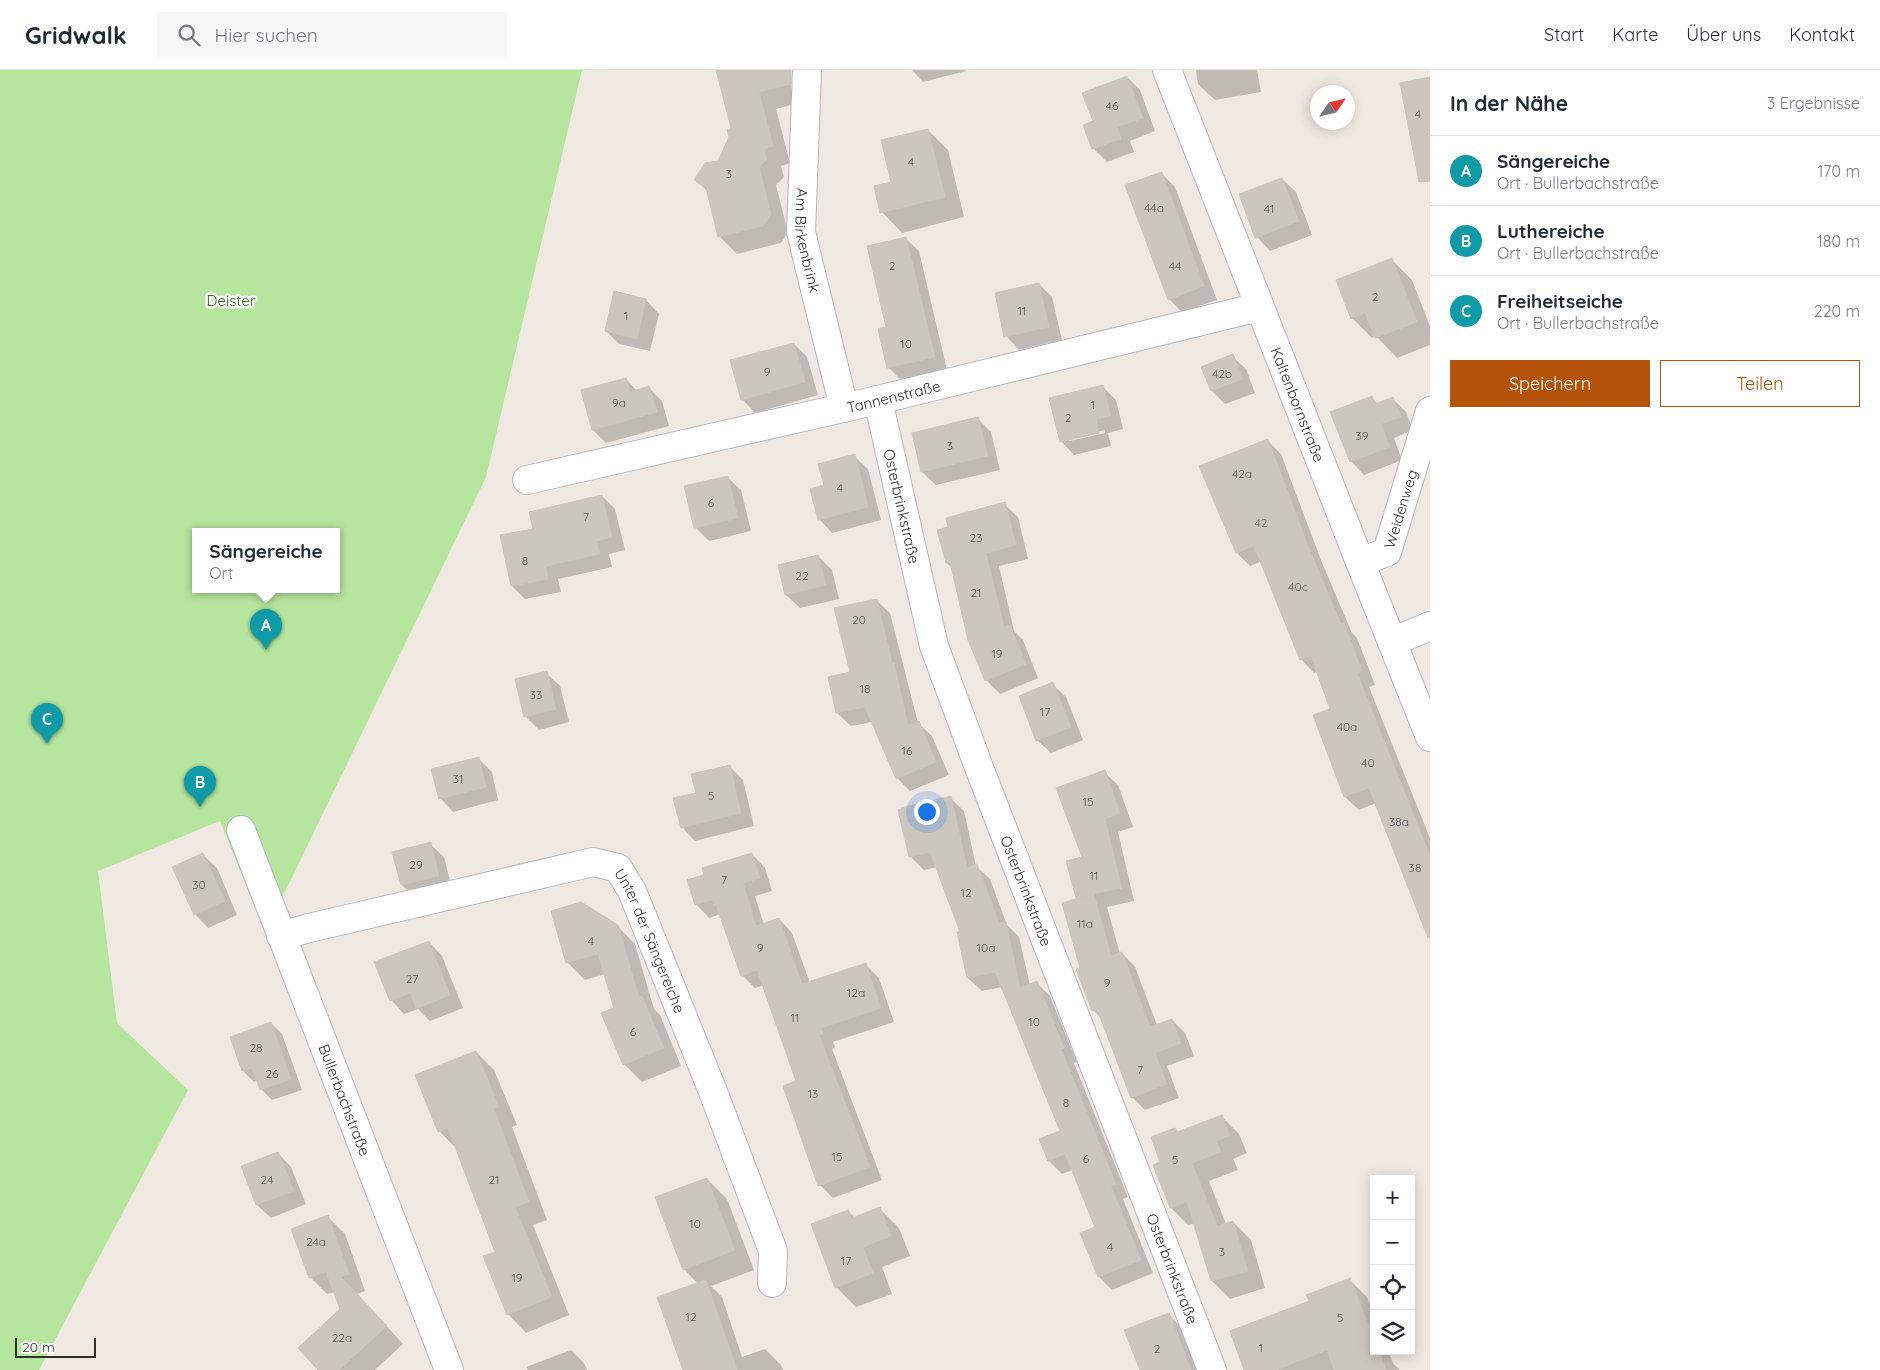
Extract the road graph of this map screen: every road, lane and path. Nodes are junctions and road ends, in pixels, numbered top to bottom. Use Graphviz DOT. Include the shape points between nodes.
graph roads {
  1 [pos="807,70"];
  2 [pos="1167,70"];
  3 [pos="1259,307"];
  4 [pos="878,400"];
  5 [pos="844,408"];
  6 [pos="1430,410"];
  7 [pos="527,480"];
  8 [pos="1360,562"];
  9 [pos="1430,626"];
  10 [pos="1392,642"];
  11 [pos="1430,737"];
  12 [pos="241,830"];
  13 [pos="281,936"];
  14 [pos="772,1283"];
  15 [pos="449,1370"];
  16 [pos="1212,1370"];
  1 -- 5 [label="street, Am Birkenbrink" via="801,232"];
  2 -- 3 [label="street, Kaltenbornstraße"];
  3 -- 4 [label="street, Tannenstraße"];
  3 -- 8 [label="street, Kaltenbornstraße"];
  4 -- 5 [label="street, Tannenstraße"];
  4 -- 16 [label="street, Osterbrinkstraße" via="934,646"];
  5 -- 7 [label="street, Tannenstraße"];
  6 -- 8 [label="street, Weidenweg" via="1387,552"];
  8 -- 10 [label="street, Kaltenbornstraße"];
  9 -- 10 [label="street"];
  10 -- 11 [label="street, Kaltenbornstraße"];
  12 -- 13 [label="street, Bullerbachstraße"];
  13 -- 14 [label="street, Unter der Sängereiche" via="593,862 618,868 632,891 687,1026 773,1251"];
  13 -- 15 [label="street, Bullerbachstraße"];
}
